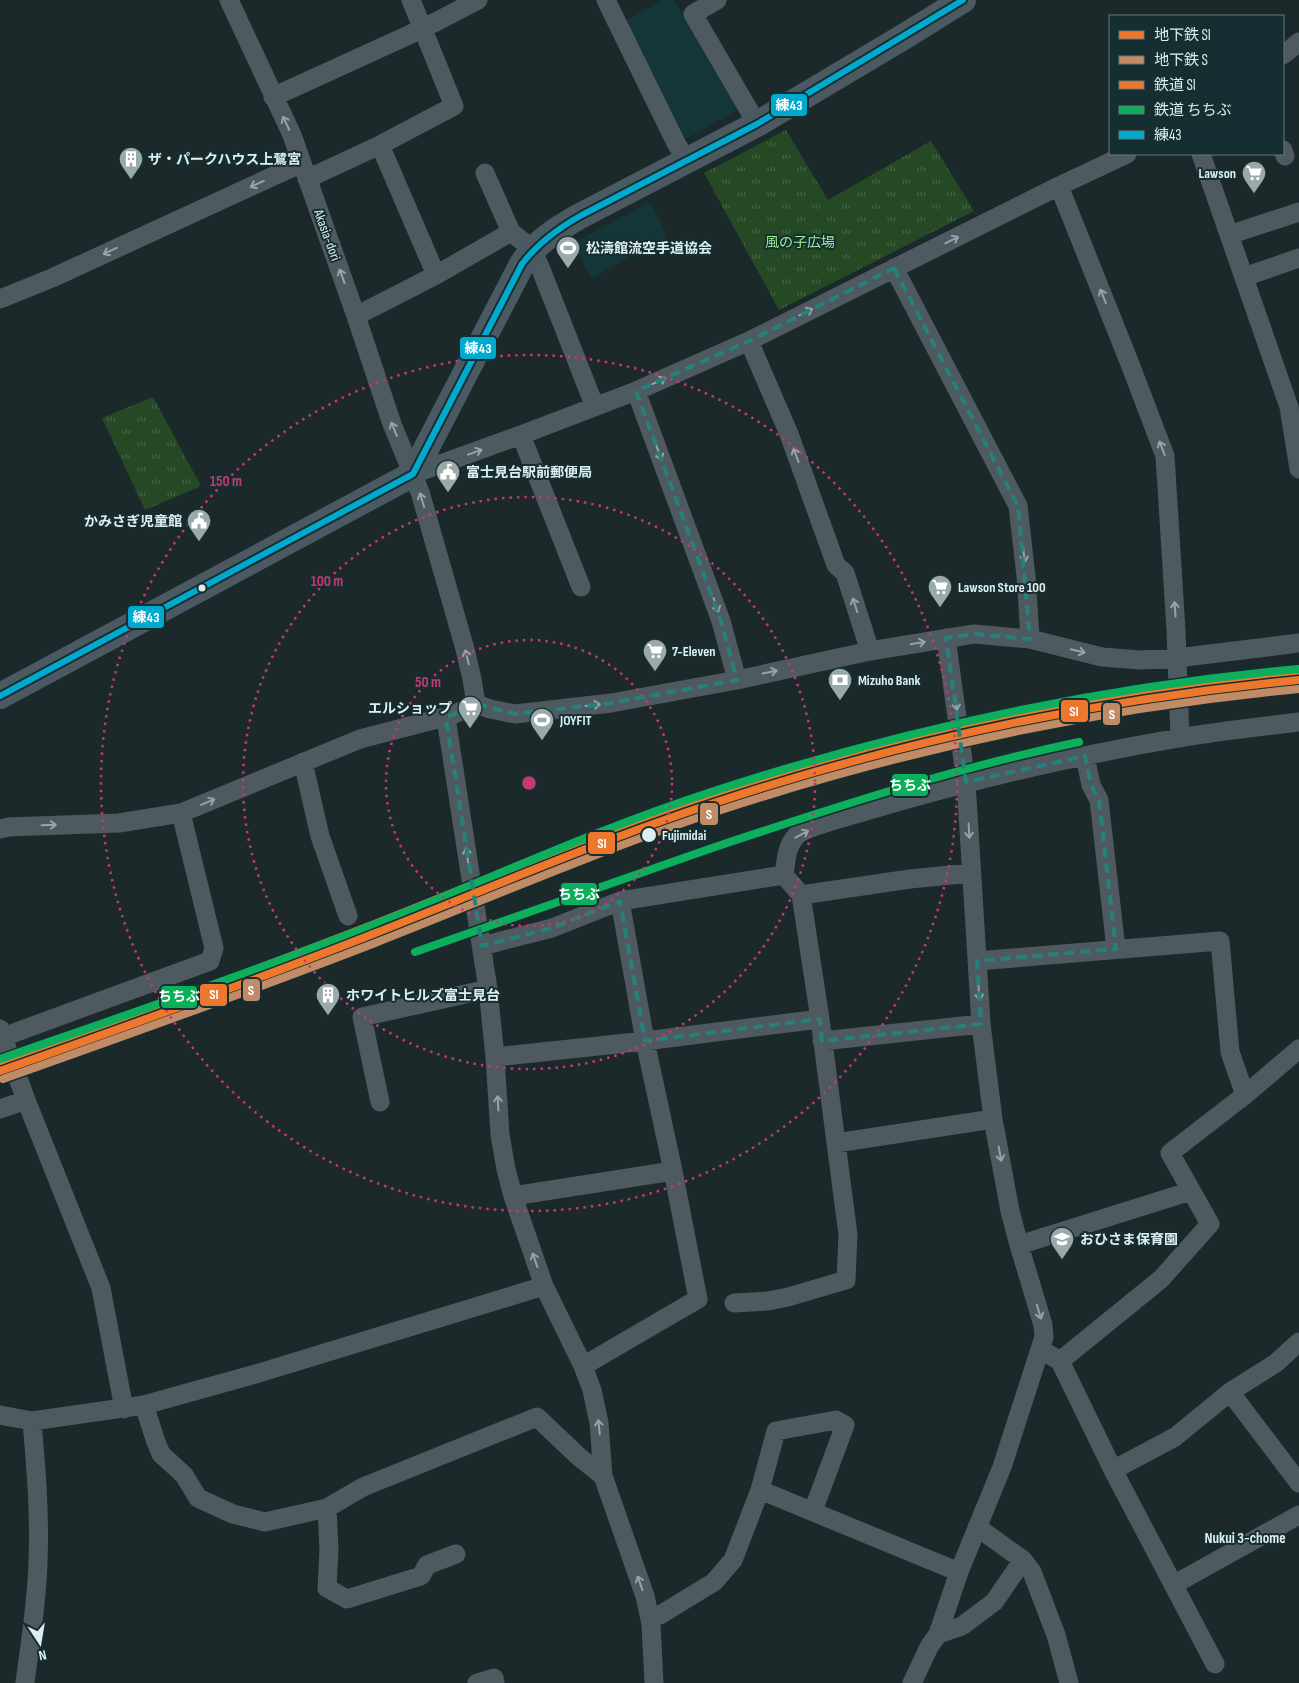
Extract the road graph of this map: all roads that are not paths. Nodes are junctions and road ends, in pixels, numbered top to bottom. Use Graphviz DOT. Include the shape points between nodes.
graph roads {
  1 [pos="229,0"];
  2 [pos="411,0"];
  3 [pos="478,0"];
  4 [pos="606,0"];
  5 [pos="717,0"];
  6 [pos="962,0"];
  7 [pos="424,28"];
  8 [pos="1299,42"];
  9 [pos="1284,54"];
  10 [pos="273,98"];
  11 [pos="757,124"];
  12 [pos="380,145"];
  13 [pos="1125,155"];
  14 [pos="1202,155"];
  15 [pos="687,161"];
  16 [pos="305,171"];
  17 [pos="485,173"];
  18 [pos="1059,186"];
  19 [pos="1299,212"];
  20 [pos="511,232"];
  21 [pos="1229,235"];
  22 [pos="532,249"];
  23 [pos="1299,258"];
  24 [pos="894,268"];
  25 [pos="436,275"];
  26 [pos="1244,277"];
  27 [pos="0,299"];
  28 [pos="356,316"];
  29 [pos="749,341"];
  30 [pos="636,391"];
  31 [pos="595,407"];
  32 [pos="521,435"];
  33 [pos="1299,469"];
  34 [pos="412,474"];
  35 [pos="581,586"];
  36 [pos="946,638"];
  37 [pos="1030,639"];
  38 [pos="1299,644"];
  39 [pos="870,651"];
  40 [pos="1177,658"];
  41 [pos="737,680"];
  42 [pos="0,695"];
  43 [pos="476,704"];
  44 [pos="446,718"];
  45 [pos="1299,722"];
  46 [pos="1180,738"];
  47 [pos="1085,756"];
  48 [pos="303,762"];
  49 [pos="966,782"];
  50 [pos="181,813"];
  51 [pos="0,828"];
  52 [pos="971,873"];
  53 [pos="784,875"];
  54 [pos="802,895"];
  55 [pos="620,901"];
  56 [pos="348,916"];
  57 [pos="482,946"];
  58 [pos="1116,949"];
  59 [pos="977,961"];
  60 [pos="488,990"];
  61 [pos="820,1019"];
  62 [pos="981,1024"];
  63 [pos="1,1035"];
  64 [pos="645,1041"];
  65 [pos="822,1041"];
  66 [pos="1299,1049"];
  67 [pos="495,1057"];
  68 [pos="1246,1095"];
  69 [pos="26,1100"];
  70 [pos="380,1102"];
  71 [pos="0,1109"];
  72 [pos="994,1118"];
  73 [pos="836,1143"];
  74 [pos="673,1171"];
  75 [pos="1191,1191"];
  76 [pos="513,1196"];
  77 [pos="1019,1245"];
  78 [pos="544,1286"];
  79 [pos="734,1303"];
  80 [pos="1299,1342"];
  81 [pos="1040,1349"];
  82 [pos="1060,1361"];
  83 [pos="583,1366"];
  84 [pos="1230,1392"];
  85 [pos="144,1405"];
  86 [pos="124,1409"];
  87 [pos="0,1416"];
  88 [pos="32,1421"];
  89 [pos="1113,1470"];
  90 [pos="603,1476"];
  91 [pos="1299,1483"];
  92 [pos="760,1490"];
  93 [pos="327,1508"];
  94 [pos="813,1511"];
  95 [pos="1299,1515"];
  96 [pos="977,1527"];
  97 [pos="456,1554"];
  98 [pos="1024,1560"];
  99 [pos="959,1572"];
  100 [pos="1173,1584"];
  101 [pos="650,1616"];
  102 [pos="938,1634"];
  103 [pos="1214,1664"];
  104 [pos="25,1683"];
  105 [pos="477,1683"];
  106 [pos="495,1683"];
  107 [pos="654,1683"];
  108 [pos="912,1683"];
  109 [pos="1069,1683"];
  1 -- 10 [label="street, Akasia-dori"];
  2 -- 7 [label="street"];
  3 -- 7 [label="street"];
  4 -- 15 [label="street"];
  5 -- 11 [label="street" via="693,14"];
  6 -- 11 [label="main road"];
  7 -- 10 [label="street"];
  7 -- 12 [label="street" via="454,106"];
  8 -- 9 [label="street"];
  16 -- 10 [label="street, Akasia-dori, one-way" via="292,135"];
  11 -- 15 [label="main road"];
  12 -- 16 [label="street"];
  12 -- 25 [label="street"];
  13 -- 18 [label="street"];
  14 -- 21 [label="street"];
  15 -- 22 [label="main road" via="580,216 552,232"];
  16 -- 27 [label="street, one-way"];
  28 -- 16 [label="street, Akasia-dori, one-way"];
  17 -- 20 [label="street"];
  24 -- 18 [label="street, one-way"];
  40 -- 18 [label="street, one-way" via="1165,456"];
  19 -- 21 [label="street"];
  20 -- 22 [label="street"];
  20 -- 25 [label="street"];
  21 -- 26 [label="street"];
  22 -- 31 [label="street"];
  22 -- 34 [label="main road"];
  23 -- 26 [label="street"];
  29 -- 24 [label="street, one-way"];
  24 -- 37 [label="street, one-way" via="1018,506"];
  25 -- 28 [label="street"];
  26 -- 33 [label="street" via="1289,406"];
  34 -- 28 [label="street, Akasia-dori, one-way"];
  30 -- 29 [label="street, one-way"];
  39 -- 29 [label="street, one-way" via="845,573 836,565 789,434"];
  30 -- 31 [label="street"];
  30 -- 41 [label="street, one-way" via="718,613"];
  31 -- 32 [label="street"];
  34 -- 32 [label="street, one-way"];
  32 -- 35 [label="street"];
  34 -- 42 [label="main road"];
  43 -- 34 [label="street, Akasia-dori, one-way" via="444,576"];
  36 -- 37 [label="street" via="974,634"];
  39 -- 36 [label="street, one-way"];
  36 -- 49 [label="street, one-way"];
  37 -- 40 [label="street, one-way" via="1102,657"];
  38 -- 40 [label="street"];
  41 -- 39 [label="street, one-way"];
  40 -- 46 [label="street"];
  43 -- 41 [label="street, one-way" via="515,714 610,703"];
  43 -- 44 [label="street"];
  44 -- 48 [label="street" via="360,739"];
  57 -- 44 [label="street, one-way"];
  45 -- 46 [label="street"];
  46 -- 47 [label="street"];
  47 -- 49 [label="street"];
  47 -- 58 [label="street" via="1091,785 1100,800"];
  50 -- 48 [label="street, one-way"];
  48 -- 56 [label="street" via="320,836"];
  49 -- 52 [label="street, one-way"];
  53 -- 49 [label="street, one-way" via="788,848 801,832"];
  51 -- 50 [label="street, one-way" via="119,823"];
  50 -- 63 [label="street" via="214,948 210,962"];
  52 -- 54 [label="street"];
  52 -- 59 [label="street"];
  53 -- 54 [label="street"];
  53 -- 55 [label="street"];
  54 -- 61 [label="street"];
  55 -- 57 [label="street" via="552,928"];
  55 -- 64 [label="street"];
  57 -- 60 [label="street"];
  58 -- 59 [label="street"];
  58 -- 68 [label="street" via="1220,941 1230,1052"];
  59 -- 62 [label="street, one-way"];
  60 -- 67 [label="street"];
  60 -- 70 [label="street" via="362,1018"];
  61 -- 64 [label="street"];
  61 -- 65 [label="street"];
  62 -- 65 [label="street"];
  62 -- 72 [label="street"];
  63 -- 69 [label="street"];
  64 -- 67 [label="street"];
  64 -- 74 [label="street"];
  65 -- 73 [label="street"];
  66 -- 68 [label="street"];
  76 -- 67 [label="street, one-way" via="500,1135"];
  68 -- 75 [label="street" via="1170,1153"];
  69 -- 71 [label="street"];
  69 -- 86 [label="street" via="101,1288"];
  72 -- 73 [label="street"];
  72 -- 77 [label="street, one-way"];
  73 -- 79 [label="street" via="848,1235 846,1280 788,1297"];
  74 -- 76 [label="street"];
  74 -- 83 [label="street" via="698,1299"];
  75 -- 77 [label="street"];
  75 -- 82 [label="street" via="1210,1224 1161,1279"];
  78 -- 76 [label="street, one-way"];
  77 -- 81 [label="street, one-way" via="1043,1325"];
  78 -- 83 [label="street"];
  78 -- 85 [label="street"];
  80 -- 84 [label="street" via="1276,1363"];
  81 -- 82 [label="street"];
  81 -- 96 [label="street" via="1002,1466"];
  82 -- 89 [label="street"];
  90 -- 83 [label="street, one-way" via="599,1423"];
  84 -- 89 [label="street" via="1175,1437"];
  84 -- 91 [label="street"];
  85 -- 86 [label="street"];
  85 -- 93 [label="street" via="161,1454 184,1475 198,1498 233,1514 265,1522"];
  86 -- 88 [label="street"];
  87 -- 88 [label="street"];
  88 -- 104 [label="street" via="38,1495 38,1561"];
  89 -- 100 [label="street"];
  90 -- 93 [label="street" via="537,1417 363,1487"];
  101 -- 90 [label="street, one-way"];
  92 -- 94 [label="street"];
  92 -- 94 [label="street" via="776,1431 836,1420 845,1425"];
  92 -- 101 [label="street" via="733,1560 714,1582 660,1615"];
  93 -- 97 [label="street" via="328,1588 347,1599 421,1576 428,1565"];
  94 -- 99 [label="street"];
  95 -- 100 [label="street"];
  96 -- 98 [label="street"];
  96 -- 99 [label="street"];
  98 -- 102 [label="street" via="994,1602 962,1626"];
  98 -- 109 [label="street" via="1032,1572 1056,1635"];
  99 -- 102 [label="street"];
  100 -- 103 [label="street"];
  101 -- 107 [label="street"];
  102 -- 108 [label="street"];
  105 -- 106 [label="street" via="494,1678"];
}
